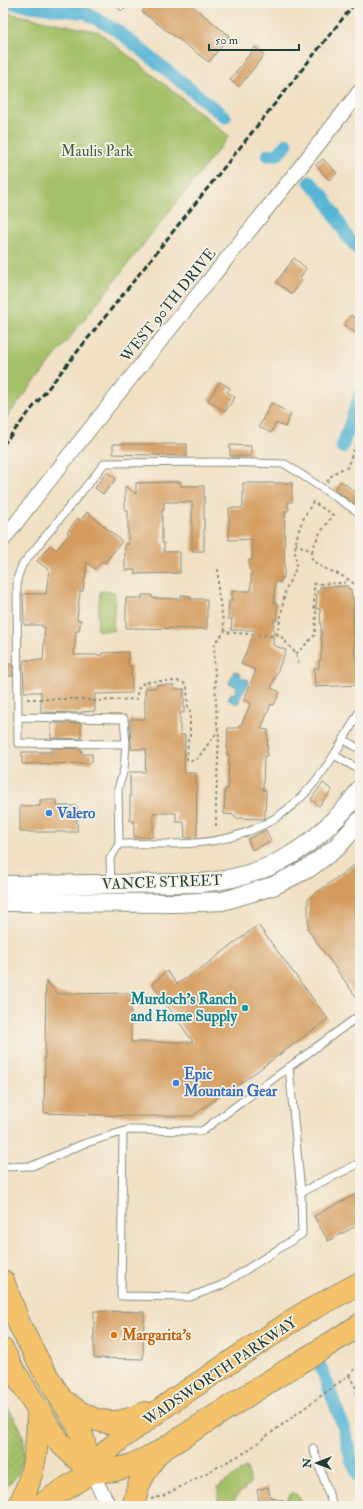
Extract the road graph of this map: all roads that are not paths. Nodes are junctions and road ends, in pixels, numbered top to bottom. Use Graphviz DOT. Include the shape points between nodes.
graph roads {
  1 [pos="360,91"];
  2 [pos="360,513"];
  3 [pos="3,540"];
  4 [pos="360,710"];
  5 [pos="18,717"];
  6 [pos="344,740"];
  7 [pos="126,744"];
  8 [pos="360,749"];
  9 [pos="334,756"];
  10 [pos="360,770"];
  11 [pos="360,789"];
  12 [pos="360,822"];
  13 [pos="119,844"];
  14 [pos="111,884"];
  15 [pos="3,885"];
  16 [pos="3,902"];
  17 [pos="360,1015"];
  18 [pos="289,1067"];
  19 [pos="122,1132"];
  20 [pos="360,1163"];
  21 [pos="3,1167"];
  22 [pos="301,1192"];
  23 [pos="3,1281"];
  24 [pos="360,1283"];
  25 [pos="360,1326"];
  26 [pos="15,1350"];
  27 [pos="175,1399"];
  28 [pos="62,1400"];
  29 [pos="38,1410"];
  30 [pos="314,1448"];
  31 [pos="159,1452"];
  32 [pos="91,1472"];
  33 [pos="141,1503"];
  34 [pos="19,1506"];
  35 [pos="39,1506"];
  36 [pos="109,1506"];
  37 [pos="333,1506"];
  1 -- 3 [label="street, WEST 90TH DRIVE"];
  2 -- 5 [label="lane" via="285,464 105,464 22,565 18,580"];
  4 -- 6 [label="lane"];
  5 -- 7 [label="lane" via="124,719"];
  5 -- 7 [label="lane" via="18,743"];
  6 -- 8 [label="lane"];
  6 -- 9 [label="lane"];
  7 -- 13 [label="lane" via="124,769 118,789"];
  9 -- 10 [label="lane"];
  9 -- 13 [label="lane" via="317,779 282,815 240,835 195,843"];
  11 -- 14 [label="street, VANCE STREET" via="317,838 282,862 262,871 216,882"];
  12 -- 16 [label="street, VANCE STREET" via="337,847 309,868 273,886 223,901"];
  13 -- 14 [label="lane" via="110,859"];
  14 -- 15 [label="street, VANCE STREET"];
  17 -- 18 [label="lane"];
  18 -- 19 [label="lane" via="202,1131"];
  18 -- 22 [label="lane"];
  19 -- 21 [label="lane" via="83,1144 32,1166"];
  19 -- 22 [label="lane" via="121,1296 190,1297 222,1285 302,1234"];
  20 -- 22 [label="lane"];
  23 -- 26 [label="main road" via="20,1326"];
  24 -- 27 [label="main road, WADSWORTH PARKWAY" via="301,1315"];
  25 -- 31 [label="main road, WADSWORTH PARKWAY"];
  26 -- 28 [label="main road" via="41,1366"];
  26 -- 29 [label="main road"];
  27 -- 28 [label="main road" via="136,1418 112,1423 86,1417"];
  27 -- 32 [label="main road, WADSWORTH PARKWAY" via="118,1440"];
  28 -- 32 [label="main road" via="83,1438"];
  29 -- 32 [label="main road" via="58,1442"];
  29 -- 34 [label="main road" via="35,1459 27,1490"];
  30 -- 37 [label="lane"];
  31 -- 32 [label="main road, WADSWORTH PARKWAY" via="115,1470"];
  31 -- 33 [label="main road" via="140,1480 135,1498"];
  32 -- 35 [label="main road, WADSWORTH PARKWAY"];
  32 -- 36 [label="street"];
}
